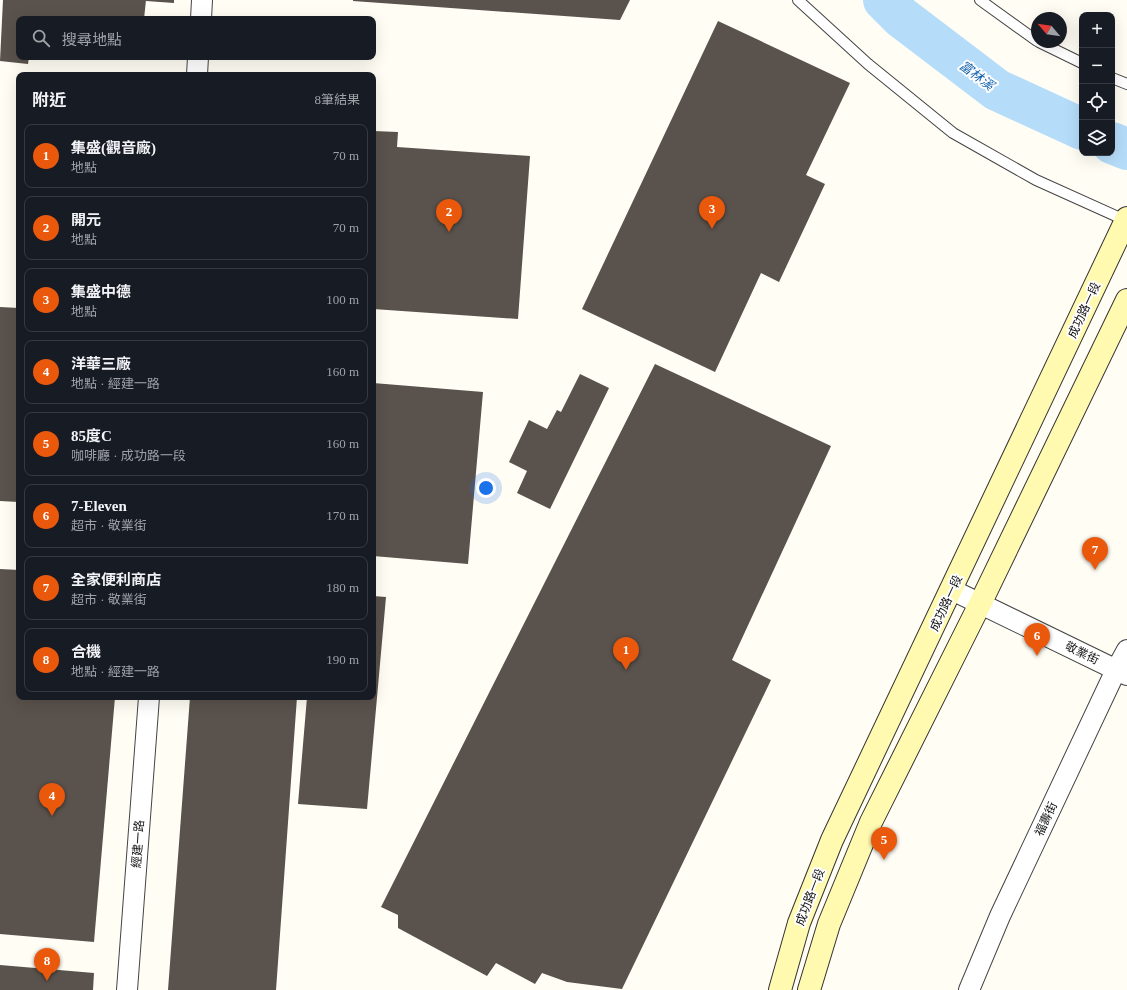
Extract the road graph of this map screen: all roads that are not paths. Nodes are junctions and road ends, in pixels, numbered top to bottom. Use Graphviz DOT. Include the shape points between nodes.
graph roads {
  1 [pos="202,0"];
  2 [pos="798,0"];
  3 [pos="980,0"];
  4 [pos="201,16"];
  5 [pos="1031,37"];
  6 [pos="1051,48"];
  7 [pos="198,60"];
  8 [pos="1079,62"];
  9 [pos="197,72"];
  10 [pos="1115,79"];
  11 [pos="1127,84"];
  12 [pos="1127,220"];
  13 [pos="1127,300"];
  14 [pos="952,590"];
  15 [pos="980,604"];
  16 [pos="1127,650"];
  17 [pos="1122,672"];
  18 [pos="149,700"];
  19 [pos="127,990"];
  20 [pos="780,990"];
  21 [pos="809,990"];
  22 [pos="969,990"];
  1 -- 4 [label="street"];
  2 -- 12 [label="lane" via="868,64 953,133 1036,180"];
  3 -- 5 [label="lane"];
  6 -- 8 [label="lane"];
  7 -- 9 [label="street"];
  10 -- 11 [label="lane"];
  12 -- 14 [label="street, 成功路一段"];
  13 -- 15 [label="street"];
  14 -- 15 [label="street, 敬業街"];
  14 -- 20 [label="street, 成功路一段" via="832,840 799,923"];
  15 -- 17 [label="street, 敬業街"];
  15 -- 21 [label="street" via="872,822 829,924"];
  16 -- 17 [label="street, 福壽街"];
  17 -- 22 [label="street, 福壽街" via="1000,916"];
  18 -- 19 [label="street, 經建一路"];
}
